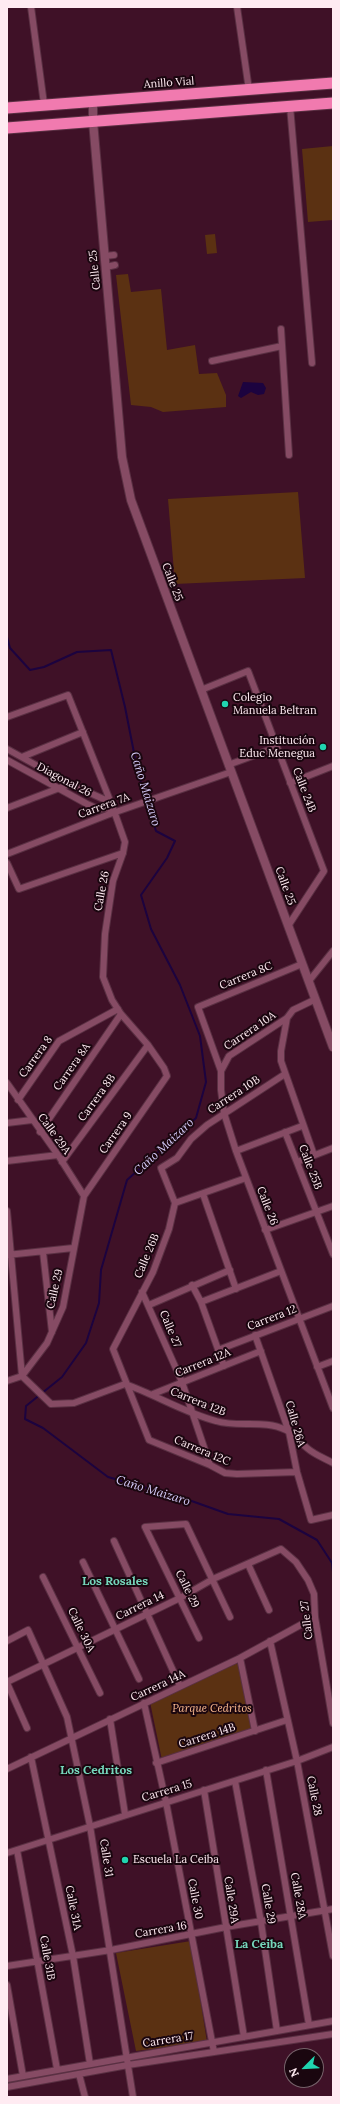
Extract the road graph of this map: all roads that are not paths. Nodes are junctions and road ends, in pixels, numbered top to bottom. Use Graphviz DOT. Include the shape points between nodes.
graph roads {
  1 [pos="31,7"];
  2 [pos="237,7"];
  3 [pos="333,83"];
  4 [pos="249,90"];
  5 [pos="93,102"];
  6 [pos="333,103"];
  7 [pos="44,104"];
  8 [pos="290,106"];
  9 [pos="7,108"];
  10 [pos="93,121"];
  11 [pos="7,128"];
  12 [pos="114,255"];
  13 [pos="105,256"];
  14 [pos="116,265"];
  15 [pos="106,267"];
  16 [pos="281,329"];
  17 [pos="282,346"];
  18 [pos="212,361"];
  19 [pos="312,362"];
  20 [pos="289,455"];
  21 [pos="201,690"];
  22 [pos="7,716"];
  23 [pos="83,732"];
  24 [pos="277,747"];
  25 [pos="7,748"];
  26 [pos="22,757"];
  27 [pos="7,760"];
  28 [pos="333,766"];
  29 [pos="230,768"];
  30 [pos="290,783"];
  31 [pos="70,784"];
  32 [pos="59,789"];
  33 [pos="7,808"];
  34 [pos="113,808"];
  35 [pos="123,853"];
  36 [pos="7,854"];
  37 [pos="7,863"];
  38 [pos="288,926"];
  39 [pos="333,951"];
  40 [pos="302,964"];
  41 [pos="309,981"];
  42 [pos="316,1000"];
  43 [pos="198,1007"];
  44 [pos="120,1011"];
  45 [pos="287,1018"];
  46 [pos="330,1026"];
  47 [pos="148,1045"];
  48 [pos="333,1046"];
  49 [pos="221,1071"];
  50 [pos="285,1074"];
  51 [pos="165,1081"];
  52 [pos="7,1083"];
  53 [pos="18,1100"];
  54 [pos="224,1113"];
  55 [pos="32,1120"];
  56 [pos="7,1123"];
  57 [pos="302,1126"];
  58 [pos="40,1132"];
  59 [pos="286,1132"];
  60 [pos="333,1148"];
  61 [pos="236,1151"];
  62 [pos="58,1155"];
  63 [pos="314,1155"];
  64 [pos="7,1161"];
  65 [pos="62,1162"];
  66 [pos="297,1162"];
  67 [pos="246,1178"];
  68 [pos="204,1194"];
  69 [pos="84,1196"];
  70 [pos="175,1203"];
  71 [pos="333,1206"];
  72 [pos="7,1211"];
  73 [pos="316,1212"];
  74 [pos="266,1230"];
  75 [pos="73,1248"];
  76 [pos="43,1252"];
  77 [pos="333,1254"];
  78 [pos="9,1255"];
  79 [pos="230,1270"];
  80 [pos="281,1271"];
  81 [pos="192,1285"];
  82 [pos="236,1289"];
  83 [pos="142,1292"];
  84 [pos="201,1302"];
  85 [pos="149,1304"];
  86 [pos="333,1306"];
  87 [pos="299,1318"];
  88 [pos="52,1333"];
  89 [pos="255,1335"];
  90 [pos="218,1350"];
  91 [pos="261,1351"];
  92 [pos="333,1361"];
  93 [pos="224,1366"];
  94 [pos="317,1367"];
  95 [pos="22,1376"];
  96 [pos="7,1381"];
  97 [pos="182,1382"];
  98 [pos="125,1384"];
  99 [pos="153,1394"];
  100 [pos="333,1408"];
  101 [pos="192,1412"];
  102 [pos="289,1432"];
  103 [pos="333,1464"];
  104 [pos="210,1465"];
  105 [pos="297,1472"];
  106 [pos="333,1515"];
  107 [pos="114,1541"];
  108 [pos="281,1549"];
  109 [pos="83,1562"];
  110 [pos="248,1564"];
  111 [pos="43,1577"];
  112 [pos="213,1579"];
  113 [pos="180,1598"];
  114 [pos="269,1610"];
  115 [pos="148,1614"];
  116 [pos="230,1617"];
  117 [pos="315,1617"];
  118 [pos="115,1629"];
  119 [pos="199,1638"];
  120 [pos="7,1640"];
  121 [pos="270,1641"];
  122 [pos="78,1647"];
  123 [pos="240,1658"];
  124 [pos="44,1664"];
  125 [pos="139,1679"];
  126 [pos="7,1682"];
  127 [pos="180,1686"];
  128 [pos="100,1693"];
  129 [pos="144,1703"];
  130 [pos="110,1719"];
  131 [pos="287,1720"];
  132 [pos="333,1723"];
  133 [pos="27,1728"];
  134 [pos="255,1731"];
  135 [pos="70,1739"];
  136 [pos="333,1747"];
  137 [pos="31,1757"];
  138 [pos="297,1762"];
  139 [pos="156,1763"];
  140 [pos="7,1768"];
  141 [pos="266,1770"];
  142 [pos="235,1781"];
  143 [pos="204,1790"];
  144 [pos="166,1802"];
  145 [pos="125,1814"];
  146 [pos="90,1826"];
  147 [pos="49,1840"];
  148 [pos="7,1845"];
  149 [pos="17,1850"];
  150 [pos="7,1853"];
  151 [pos="333,1909"];
  152 [pos="326,1911"];
  153 [pos="292,1916"];
  154 [pos="261,1922"];
  155 [pos="226,1927"];
  156 [pos="193,1935"];
  157 [pos="111,1950"];
  158 [pos="73,1956"];
  159 [pos="333,1956"];
  160 [pos="38,1962"];
  161 [pos="7,1966"];
  162 [pos="7,1985"];
  163 [pos="333,2021"];
  164 [pos="309,2025"];
  165 [pos="277,2031"];
  166 [pos="333,2034"];
  167 [pos="244,2037"];
  168 [pos="213,2043"];
  169 [pos="214,2052"];
  170 [pos="126,2057"];
  171 [pos="90,2064"];
  172 [pos="128,2065"];
  173 [pos="57,2069"];
  174 [pos="79,2074"];
  175 [pos="23,2076"];
  176 [pos="7,2078"];
  177 [pos="7,2087"];
  178 [pos="85,2097"];
  179 [pos="133,2097"];
  1 -- 7 [label="street"];
  2 -- 4 [label="street"];
  3 -- 4 [label="highway, Anillo Vial"];
  4 -- 5 [label="highway, Anillo Vial"];
  5 -- 7 [label="highway, Anillo Vial"];
  5 -- 10 [label="street, Calle 25"];
  6 -- 8 [label="highway"];
  7 -- 9 [label="highway, Anillo Vial"];
  8 -- 10 [label="highway"];
  8 -- 19 [label="street"];
  10 -- 11 [label="highway"];
  10 -- 13 [label="street, Calle 25"];
  12 -- 13 [label="street"];
  13 -- 15 [label="street, Calle 25"];
  14 -- 15 [label="street"];
  15 -- 21 [label="street, Calle 25" via="122,457 127,486 138,523"];
  16 -- 17 [label="street"];
  17 -- 18 [label="street"];
  17 -- 20 [label="street"];
  21 -- 24 [label="street, Calle 24B" via="248,671"];
  21 -- 29 [label="street, Calle 25"];
  22 -- 23 [label="street, Calle 26" via="68,695"];
  23 -- 26 [label="street"];
  23 -- 34 [label="street, Calle 26"];
  24 -- 29 [label="street, Carrera 7A"];
  24 -- 30 [label="street, Calle 24B"];
  25 -- 26 [label="street, Diagonal 26"];
  26 -- 31 [label="street, Diagonal 26"];
  27 -- 32 [label="street, Diagonal 26"];
  28 -- 30 [label="street"];
  29 -- 34 [label="street, Carrera 7A" via="137,805"];
  29 -- 38 [label="street, Calle 25"];
  30 -- 38 [label="street, Calle 24B" via="324,871"];
  31 -- 32 [label="street"];
  31 -- 34 [label="street, Diagonal 26"];
  32 -- 33 [label="street"];
  32 -- 34 [label="street, Diagonal 26" via="98,808"];
  34 -- 35 [label="street, Calle 26" via="125,842"];
  34 -- 36 [label="street, Carrera 7A"];
  35 -- 37 [label="street" via="19,890"];
  35 -- 44 [label="street, Calle 26" via="113,881 102,962 106,987"];
  38 -- 40 [label="street, Calle 25"];
  39 -- 41 [label="street"];
  40 -- 41 [label="street, Calle 25"];
  40 -- 43 [label="street, Carrera 8C"];
  41 -- 42 [label="street, Calle 25"];
  42 -- 45 [label="street, Carrera 10A" via="293,1010"];
  42 -- 46 [label="street, Calle 25"];
  43 -- 49 [label="street, Calle 26"];
  44 -- 47 [label="street, Calle 26"];
  44 -- 53 [label="street, Carrera 8" via="59,1041"];
  44 -- 58 [label="street, Carrera 8A"];
  45 -- 49 [label="street, Carrera 10A" via="229,1056"];
  45 -- 50 [label="street" via="281,1051"];
  46 -- 48 [label="street, Calle 25"];
  47 -- 51 [label="street, Calle 26" via="166,1072"];
  47 -- 65 [label="street, Carrera 8B"];
  49 -- 54 [label="street, Calle 26"];
  50 -- 54 [label="street, Carrera 10B"];
  50 -- 57 [label="street"];
  51 -- 69 [label="street, Carrera 9"];
  52 -- 53 [label="street, Calle 29A"];
  53 -- 55 [label="street, Calle 29A"];
  54 -- 61 [label="street, Calle 26"];
  54 -- 70 [label="street, Carrera 10B" via="190,1140 177,1158 161,1168"];
  55 -- 56 [label="street"];
  55 -- 58 [label="street, Calle 29A"];
  57 -- 59 [label="street"];
  57 -- 63 [label="street"];
  58 -- 62 [label="street, Calle 29A"];
  59 -- 61 [label="street"];
  59 -- 66 [label="street, Calle 25B"];
  60 -- 63 [label="street"];
  61 -- 67 [label="street, Calle 26"];
  62 -- 64 [label="street"];
  62 -- 65 [label="street, Calle 29A"];
  63 -- 66 [label="street"];
  65 -- 69 [label="street, Calle 29A"];
  66 -- 73 [label="street, Calle 25B"];
  67 -- 68 [label="street"];
  67 -- 74 [label="street, Calle 26"];
  68 -- 70 [label="street"];
  68 -- 79 [label="street"];
  69 -- 75 [label="street, Calle 29"];
  70 -- 83 [label="street, Calle 26B" via="165,1244"];
  71 -- 73 [label="street"];
  72 -- 78 [label="street"];
  73 -- 74 [label="street"];
  73 -- 77 [label="street, Calle 25B"];
  74 -- 80 [label="street, Calle 26"];
  75 -- 76 [label="street"];
  75 -- 88 [label="street, Calle 29" via="65,1297"];
  76 -- 78 [label="street"];
  76 -- 88 [label="street"];
  78 -- 95 [label="street"];
  79 -- 81 [label="street"];
  79 -- 82 [label="street"];
  80 -- 82 [label="street"];
  80 -- 87 [label="street, Calle 26"];
  81 -- 84 [label="street"];
  81 -- 85 [label="street"];
  82 -- 84 [label="street"];
  83 -- 85 [label="street, Calle 27"];
  83 -- 98 [label="street, Calle 26B" via="113,1349"];
  84 -- 90 [label="street"];
  85 -- 97 [label="street, Calle 27"];
  86 -- 87 [label="street, Carrera 12"];
  87 -- 89 [label="street, Carrera 12"];
  87 -- 94 [label="street, Calle 26"];
  88 -- 95 [label="street, Calle 29"];
  89 -- 90 [label="street, Carrera 12"];
  89 -- 91 [label="street, Calle 26A"];
  90 -- 93 [label="street"];
  91 -- 93 [label="street, Carrera 12A"];
  91 -- 102 [label="street, Calle 26A"];
  92 -- 94 [label="street"];
  93 -- 97 [label="street, Carrera 12A"];
  94 -- 100 [label="street, Calle 26"];
  95 -- 96 [label="street"];
  95 -- 98 [label="street" via="50,1404 74,1403"];
  97 -- 99 [label="street, Carrera 12A"];
  97 -- 101 [label="street, Calle 27"];
  98 -- 99 [label="street, Carrera 12B"];
  98 -- 104 [label="street, Carrera 12C" via="149,1440"];
  99 -- 101 [label="street, Carrera 12B"];
  101 -- 102 [label="street, Carrera 12B" via="224,1423 264,1424"];
  101 -- 104 [label="street, Calle 27"];
  102 -- 103 [label="street" via="313,1453"];
  102 -- 105 [label="street, Calle 26A"];
  104 -- 105 [label="street, Carrera 12C" via="231,1474"];
  105 -- 106 [label="street, Calle 26A" via="311,1520"];
  107 -- 115 [label="street"];
  108 -- 110 [label="street, Carrera 14"];
  108 -- 117 [label="street, Calle 27" via="296,1562 308,1580 314,1594"];
  109 -- 118 [label="street"];
  110 -- 112 [label="street, Carrera 14"];
  110 -- 114 [label="street"];
  111 -- 122 [label="street, Calle 30A"];
  112 -- 113 [label="street, Carrera 14"];
  112 -- 113 [label="street, Calle 29" via="186,1524 145,1527"];
  112 -- 116 [label="street"];
  113 -- 115 [label="street, Carrera 14"];
  113 -- 119 [label="street, Calle 29"];
  115 -- 118 [label="street, Carrera 14"];
  115 -- 127 [label="street"];
  117 -- 121 [label="street, Carrera 14A"];
  117 -- 132 [label="street, Calle 27"];
  118 -- 122 [label="street, Carrera 14"];
  118 -- 125 [label="street"];
  120 -- 124 [label="street, Calle 31" via="28,1630"];
  121 -- 123 [label="street, Carrera 14A"];
  121 -- 131 [label="street, Calle 28"];
  122 -- 124 [label="street, Carrera 14"];
  122 -- 128 [label="street, Calle 30A"];
  123 -- 127 [label="street, Carrera 14A"];
  123 -- 134 [label="street"];
  124 -- 126 [label="street, Carrera 14"];
  124 -- 135 [label="street, Calle 31" via="67,1717"];
  126 -- 133 [label="street"];
  127 -- 129 [label="street, Carrera 14A"];
  129 -- 130 [label="street, Carrera 14A"];
  129 -- 139 [label="street, Calle 30"];
  130 -- 135 [label="street, Carrera 14A"];
  130 -- 145 [label="street"];
  131 -- 134 [label="street, Carrera 14B"];
  131 -- 138 [label="street, Calle 28"];
  134 -- 139 [label="street, Carrera 14B"];
  135 -- 137 [label="street, Carrera 14A"];
  135 -- 146 [label="street, Calle 31"];
  136 -- 138 [label="street, Carrera 15"];
  137 -- 140 [label="street, Carrera 14A"];
  137 -- 147 [label="street, Calle 31A"];
  138 -- 141 [label="street, Carrera 15"];
  138 -- 152 [label="street, Calle 28"];
  139 -- 144 [label="street, Calle 30"];
  141 -- 142 [label="street, Carrera 15"];
  141 -- 153 [label="street, Calle 28A"];
  142 -- 143 [label="street, Carrera 15"];
  142 -- 154 [label="street, Calle 29"];
  143 -- 144 [label="street, Carrera 15"];
  143 -- 155 [label="street, Calle 29A"];
  144 -- 145 [label="street, Carrera 15"];
  144 -- 156 [label="street, Calle 30"];
  145 -- 146 [label="street, Carrera 15"];
  146 -- 147 [label="street, Carrera 15"];
  146 -- 157 [label="street, Calle 31"];
  147 -- 149 [label="street, Carrera 15"];
  147 -- 158 [label="street, Calle 31A"];
  148 -- 150 [label="street"];
  149 -- 150 [label="street, Carrera 15"];
  149 -- 160 [label="street, Calle 31B"];
  151 -- 152 [label="street, Carrera 16"];
  152 -- 153 [label="street, Carrera 16"];
  152 -- 159 [label="street, Calle 28"];
  153 -- 154 [label="street, Carrera 16"];
  153 -- 164 [label="street, Calle 28A"];
  154 -- 155 [label="street, Carrera 16"];
  154 -- 165 [label="street, Calle 29"];
  155 -- 156 [label="street, Carrera 16"];
  155 -- 167 [label="street, Calle 29A"];
  156 -- 157 [label="street, Carrera 16"];
  156 -- 168 [label="street, Calle 30"];
  157 -- 158 [label="street, Carrera 16"];
  157 -- 170 [label="street, Calle 31"];
  158 -- 160 [label="street, Carrera 16"];
  158 -- 171 [label="street, Calle 31A"];
  160 -- 161 [label="street, Carrera 16"];
  160 -- 173 [label="street, Calle 31B"];
  162 -- 175 [label="street"];
  163 -- 164 [label="street, Carrera 17"];
  164 -- 165 [label="street, Carrera 17"];
  165 -- 167 [label="street, Carrera 17"];
  166 -- 169 [label="street, Carrera 17"];
  167 -- 168 [label="street, Carrera 17"];
  168 -- 169 [label="street, Calle 30"];
  168 -- 170 [label="street, Carrera 17"];
  169 -- 172 [label="street, Carrera 17"];
  170 -- 171 [label="street, Carrera 17"];
  170 -- 172 [label="street, Calle 31"];
  171 -- 173 [label="street, Carrera 17"];
  172 -- 174 [label="street, Carrera 17"];
  172 -- 179 [label="street, Calle 31"];
  173 -- 175 [label="street, Carrera 17"];
  174 -- 177 [label="street, Carrera 17"];
  174 -- 178 [label="street"];
  175 -- 176 [label="street, Carrera 17"];
}
